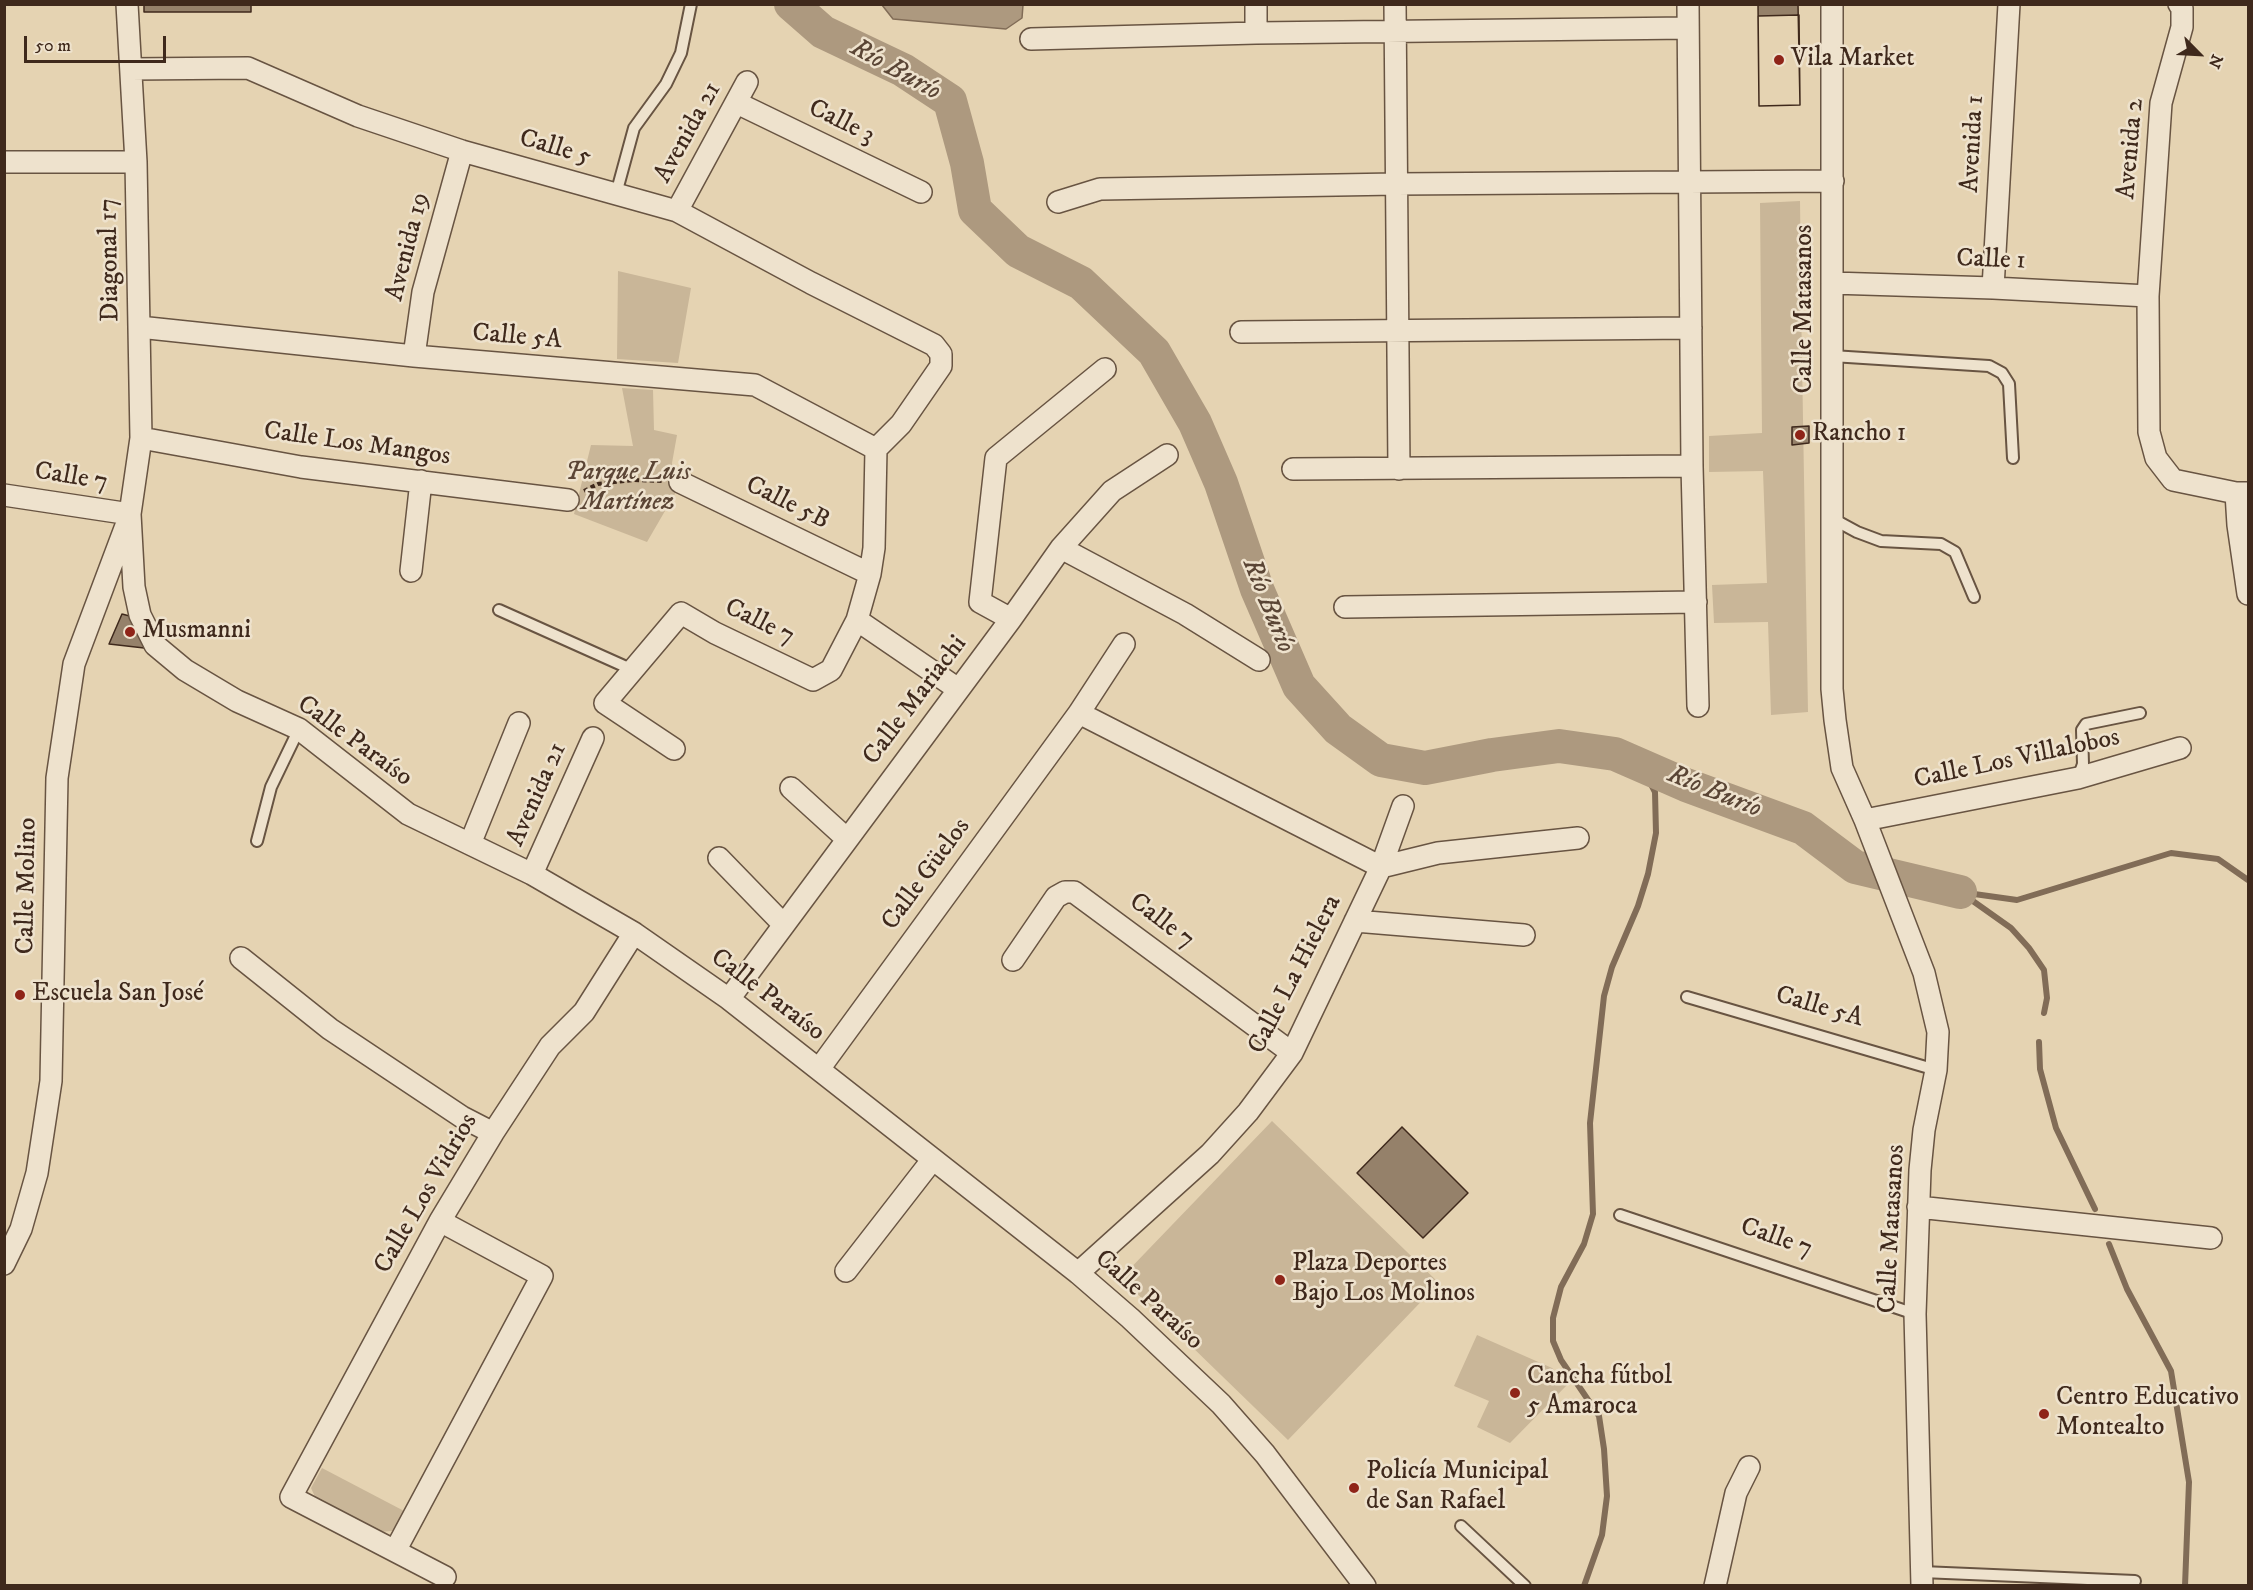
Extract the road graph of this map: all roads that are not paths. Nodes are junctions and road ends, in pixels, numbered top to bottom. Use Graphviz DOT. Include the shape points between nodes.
graph roads {
  1 [pos="127,4"];
  2 [pos="691,4"];
  3 [pos="1256,4"];
  4 [pos="1395,4"];
  5 [pos="1688,4"];
  6 [pos="1832,4"];
  7 [pos="2009,4"];
  8 [pos="2181,6"];
  9 [pos="1688,28"];
  10 [pos="1395,31"];
  11 [pos="1256,33"];
  12 [pos="1031,39"];
  13 [pos="131,69"];
  14 [pos="747,82"];
  15 [pos="737,103"];
  16 [pos="462,151"];
  17 [pos="4,162"];
  18 [pos="136,162"];
  19 [pos="1833,181"];
  20 [pos="1690,182"];
  21 [pos="1396,184"];
  22 [pos="921,192"];
  23 [pos="616,194"];
  24 [pos="1058,202"];
  25 [pos="677,211"];
  26 [pos="1832,283"];
  27 [pos="1993,288"];
  28 [pos="2148,296"];
  29 [pos="140,327"];
  30 [pos="1690,328"];
  31 [pos="1397,330"];
  32 [pos="1241,332"];
  33 [pos="414,356"];
  34 [pos="1832,356"];
  35 [pos="1106,369"];
  36 [pos="141,438"];
  37 [pos="876,449"];
  38 [pos="1167,456"];
  39 [pos="2013,458"];
  40 [pos="1692,466"];
  41 [pos="1293,469"];
  42 [pos="1400,469"];
  43 [pos="421,481"];
  44 [pos="680,482"];
  45 [pos="2242,493"];
  46 [pos="4,495"];
  47 [pos="568,500"];
  48 [pos="130,514"];
  49 [pos="1833,519"];
  50 [pos="1060,548"];
  51 [pos="411,571"];
  52 [pos="870,574"];
  53 [pos="2248,594"];
  54 [pos="1974,597"];
  55 [pos="1696,602"];
  56 [pos="1345,607"];
  57 [pos="499,610"];
  58 [pos="1011,619"];
  59 [pos="857,620"];
  60 [pos="1124,644"];
  61 [pos="1259,660"];
  62 [pos="633,670"];
  63 [pos="958,688"];
  64 [pos="1698,706"];
  65 [pos="1079,713"];
  66 [pos="2140,713"];
  67 [pos="519,723"];
  68 [pos="299,729"];
  69 [pos="593,738"];
  70 [pos="2180,748"];
  71 [pos="674,749"];
  72 [pos="2078,778"];
  73 [pos="791,788"];
  74 [pos="1402,806"];
  75 [pos="1865,820"];
  76 [pos="1578,838"];
  77 [pos="848,839"];
  78 [pos="257,841"];
  79 [pos="470,844"];
  80 [pos="719,858"];
  81 [pos="1381,867"];
  82 [pos="532,874"];
  83 [pos="1355,921"];
  84 [pos="784,925"];
  85 [pos="634,933"];
  86 [pos="1524,935"];
  87 [pos="241,958"];
  88 [pos="1013,960"];
  89 [pos="1687,997"];
  90 [pos="729,999"];
  91 [pos="1292,1053"];
  92 [pos="819,1069"];
  93 [pos="1936,1070"];
  94 [pos="493,1133"];
  95 [pos="933,1159"];
  96 [pos="1918,1207"];
  97 [pos="1620,1215"];
  98 [pos="440,1221"];
  99 [pos="2211,1238"];
  100 [pos="4,1264"];
  101 [pos="846,1271"];
  102 [pos="1078,1273"];
  103 [pos="1915,1314"];
  104 [pos="1749,1467"];
  105 [pos="1461,1526"];
  106 [pos="395,1551"];
  107 [pos="445,1577"];
  108 [pos="1922,1579"];
  109 [pos="2135,1581"];
  110 [pos="1365,1586"];
  111 [pos="1525,1586"];
  112 [pos="1715,1586"];
  1 -- 13 [label="street, Diagonal 17"];
  2 -- 23 [label="lane" via="681,53 666,84 634,128"];
  3 -- 11 [label="street"];
  4 -- 10 [label="street"];
  5 -- 9 [label="street"];
  6 -- 19 [label="street, Calle Matasanos"];
  7 -- 27 [label="street, Avenida 1"];
  8 -- 28 [label="street, Avenida 2" via="2182,27 2161,103"];
  9 -- 10 [label="street"];
  9 -- 20 [label="street"];
  10 -- 11 [label="street"];
  10 -- 21 [label="street"];
  11 -- 12 [label="street"];
  13 -- 16 [label="street, Calle 5" via="249,68 358,116"];
  13 -- 18 [label="street, Diagonal 17"];
  14 -- 15 [label="street, Avenida 21"];
  15 -- 22 [label="street, Calle 3"];
  15 -- 25 [label="street, Avenida 21"];
  16 -- 23 [label="street, Calle 5"];
  16 -- 33 [label="street, Avenida 19" via="423,292"];
  17 -- 18 [label="street"];
  18 -- 29 [label="street, Diagonal 17"];
  19 -- 20 [label="street"];
  19 -- 26 [label="street, Calle Matasanos"];
  20 -- 21 [label="street"];
  20 -- 30 [label="street"];
  21 -- 24 [label="street" via="1100,189"];
  21 -- 31 [label="street"];
  23 -- 25 [label="street, Calle 5"];
  25 -- 37 [label="street, Calle 5" via="934,345 941,354 941,366 901,424"];
  26 -- 27 [label="street, Calle 1"];
  26 -- 34 [label="street, Calle Matasanos"];
  27 -- 28 [label="street, Calle 1"];
  28 -- 45 [label="street, Avenida 2" via="2149,432 2156,458 2173,480"];
  29 -- 33 [label="street, Calle 5A"];
  29 -- 36 [label="street, Diagonal 17"];
  30 -- 31 [label="street"];
  30 -- 40 [label="street"];
  31 -- 32 [label="street"];
  31 -- 42 [label="street"];
  33 -- 37 [label="street, Calle 5A" via="755,385"];
  34 -- 39 [label="lane" via="1989,366 2002,373 2009,384"];
  34 -- 49 [label="street, Calle Matasanos"];
  35 -- 58 [label="street" via="996,458 980,602"];
  36 -- 43 [label="street, Calle Los Mangos" via="301,467"];
  36 -- 48 [label="street, Diagonal 17"];
  37 -- 52 [label="street"];
  38 -- 50 [label="street, Calle Mariachi" via="1112,491"];
  40 -- 42 [label="street"];
  40 -- 55 [label="street"];
  41 -- 42 [label="street"];
  43 -- 47 [label="street, Calle Los Mangos"];
  43 -- 51 [label="street"];
  44 -- 52 [label="street, Calle 5B"];
  45 -- 53 [label="street" via="2238,525"];
  46 -- 48 [label="street, Calle 7"];
  48 -- 68 [label="street, Calle Paraíso" via="134,587 140,615 155,645 185,670 237,701"];
  48 -- 100 [label="street, Calle Molino" via="74,664 57,778 51,1081 37,1173 21,1229"];
  49 -- 54 [label="lane" via="1881,541 1941,544 1955,552"];
  49 -- 75 [label="street, Calle Matasanos" via="1833,699 1842,768"];
  50 -- 58 [label="street, Calle Mariachi"];
  50 -- 61 [label="street" via="1185,614"];
  52 -- 59 [label="street"];
  55 -- 56 [label="street"];
  55 -- 64 [label="street"];
  57 -- 62 [label="lane"];
  58 -- 63 [label="street, Calle Mariachi"];
  59 -- 62 [label="street, Calle 7" via="831,670 813,680 681,613"];
  59 -- 63 [label="street"];
  60 -- 65 [label="street, Calle Güelos"];
  62 -- 71 [label="street" via="605,703"];
  63 -- 77 [label="street, Calle Mariachi"];
  65 -- 81 [label="street"];
  65 -- 92 [label="street, Calle Güelos"];
  66 -- 72 [label="lane" via="2086,724 2082,730 2083,764"];
  67 -- 79 [label="street"];
  68 -- 78 [label="lane" via="271,788"];
  68 -- 79 [label="street, Calle Paraíso" via="408,814"];
  69 -- 82 [label="street, Avenida 21"];
  70 -- 72 [label="street, Calle Los Villalobos"];
  72 -- 75 [label="street, Calle Los Villalobos"];
  73 -- 77 [label="street"];
  74 -- 81 [label="street, Calle La Hielera"];
  75 -- 93 [label="street, Calle Matasanos" via="1924,973 1938,1032"];
  76 -- 81 [label="street" via="1438,853"];
  77 -- 84 [label="street, Calle Mariachi"];
  79 -- 82 [label="street, Calle Paraíso"];
  80 -- 84 [label="street"];
  81 -- 83 [label="street, Calle La Hielera"];
  82 -- 85 [label="street, Calle Paraíso"];
  83 -- 86 [label="street"];
  83 -- 91 [label="street, Calle La Hielera"];
  84 -- 90 [label="street, Calle Mariachi"];
  85 -- 90 [label="street, Calle Paraíso"];
  85 -- 94 [label="street, Calle Los Vidrios" via="584,1012 550,1046"];
  87 -- 94 [label="street" via="330,1029 462,1117"];
  88 -- 91 [label="street, Calle 7" via="1056,897 1074,892"];
  89 -- 93 [label="lane, Calle 5A"];
  90 -- 92 [label="street, Calle Paraíso"];
  91 -- 102 [label="street, Calle La Hielera" via="1248,1112 1210,1154"];
  92 -- 95 [label="street, Calle Paraíso"];
  93 -- 96 [label="street, Calle Matasanos" via="1924,1130"];
  94 -- 98 [label="street, Calle Los Vidrios"];
  95 -- 101 [label="street"];
  95 -- 102 [label="street, Calle Paraíso"];
  96 -- 99 [label="street"];
  96 -- 103 [label="street, Calle Matasanos"];
  97 -- 103 [label="lane, Calle 7"];
  98 -- 106 [label="street" via="542,1276"];
  98 -- 106 [label="street, Calle Los Vidrios" via="291,1497"];
  102 -- 110 [label="street, Calle Paraíso" via="1221,1404 1265,1454"];
  103 -- 108 [label="street, Calle Matasanos"];
  104 -- 112 [label="street" via="1736,1493"];
  105 -- 111 [label="lane"];
  106 -- 107 [label="street"];
  108 -- 109 [label="lane"];
}
